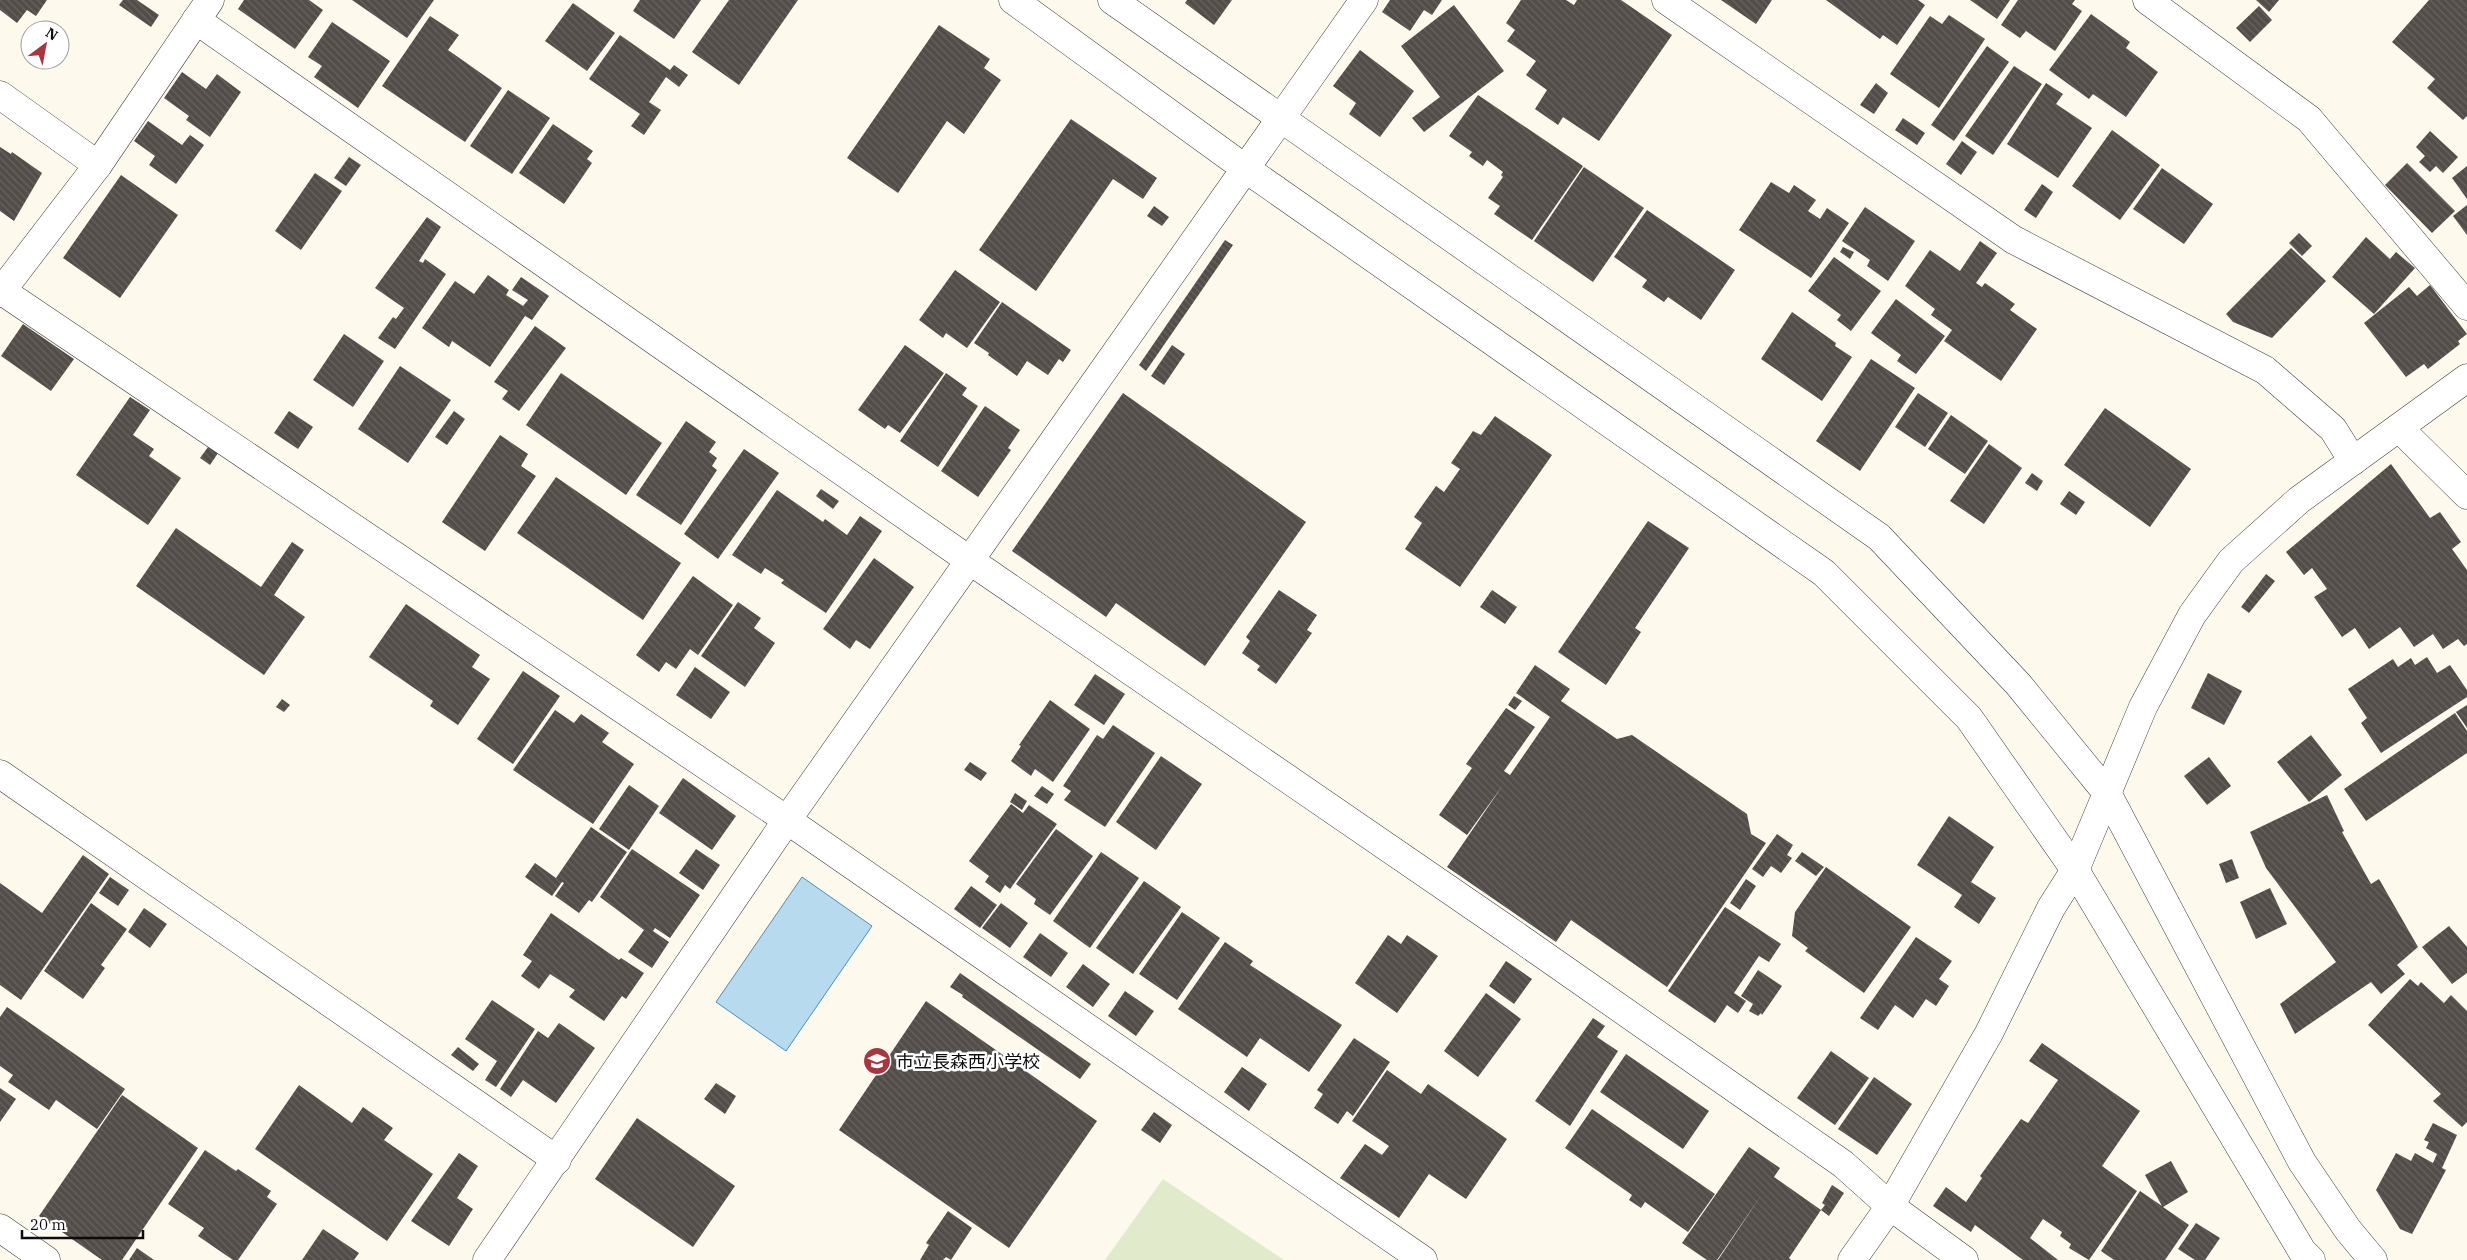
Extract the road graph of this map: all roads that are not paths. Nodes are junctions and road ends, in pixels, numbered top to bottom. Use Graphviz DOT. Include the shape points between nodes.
graph roads {
  1 [pos="1013,0"];
  2 [pos="1112,0"];
  3 [pos="1364,0"];
  4 [pos="1666,0"];
  5 [pos="2147,0"];
  6 [pos="203,10"];
  7 [pos="0,95"];
  8 [pos="1282,119"];
  9 [pos="98,165"];
  10 [pos="1246,169"];
  11 [pos="1,292"];
  12 [pos="2467,306"];
  13 [pos="2467,378"];
  14 [pos="2399,428"];
  15 [pos="2353,461"];
  16 [pos="2467,496"];
  17 [pos="969,560"];
  18 [pos="0,774"];
  19 [pos="2107,794"];
  20 [pos="787,820"];
  21 [pos="2075,870"];
  22 [pos="557,1160"];
  23 [pos="1890,1206"];
  24 [pos="0,1228"];
  25 [pos="46,1260"];
  26 [pos="487,1260"];
  27 [pos="1423,1260"];
  28 [pos="1852,1260"];
  29 [pos="1964,1260"];
  30 [pos="2311,1260"];
  31 [pos="2373,1260"];
  1 -- 10 [label="street"];
  2 -- 8 [label="street"];
  3 -- 8 [label="street"];
  4 -- 15 [label="street" via="2014,240 2266,370 2333,429"];
  5 -- 12 [label="street" via="2309,119"];
  6 -- 9 [label="street"];
  6 -- 17 [label="street"];
  7 -- 9 [label="street"];
  8 -- 10 [label="street"];
  8 -- 19 [label="street" via="1879,537 2018,684"];
  9 -- 11 [label="street"];
  10 -- 17 [label="street"];
  10 -- 21 [label="street" via="1824,573 1969,718"];
  11 -- 20 [label="street"];
  13 -- 14 [label="street"];
  14 -- 15 [label="street"];
  14 -- 16 [label="street"];
  15 -- 19 [label="street" via="2299,500 2231,561 2192,615 2152,691"];
  17 -- 20 [label="street"];
  17 -- 23 [label="street" via="1835,1159"];
  18 -- 22 [label="street"];
  19 -- 21 [label="street"];
  19 -- 31 [label="street" via="2302,1162 2348,1230"];
  20 -- 22 [label="street"];
  20 -- 27 [label="street"];
  21 -- 23 [label="street" via="2052,908 1989,1033"];
  21 -- 30 [label="street" via="2302,1251"];
  22 -- 26 [label="street"];
  23 -- 28 [label="street"];
  23 -- 29 [label="street"];
  24 -- 25 [label="street"];
}
